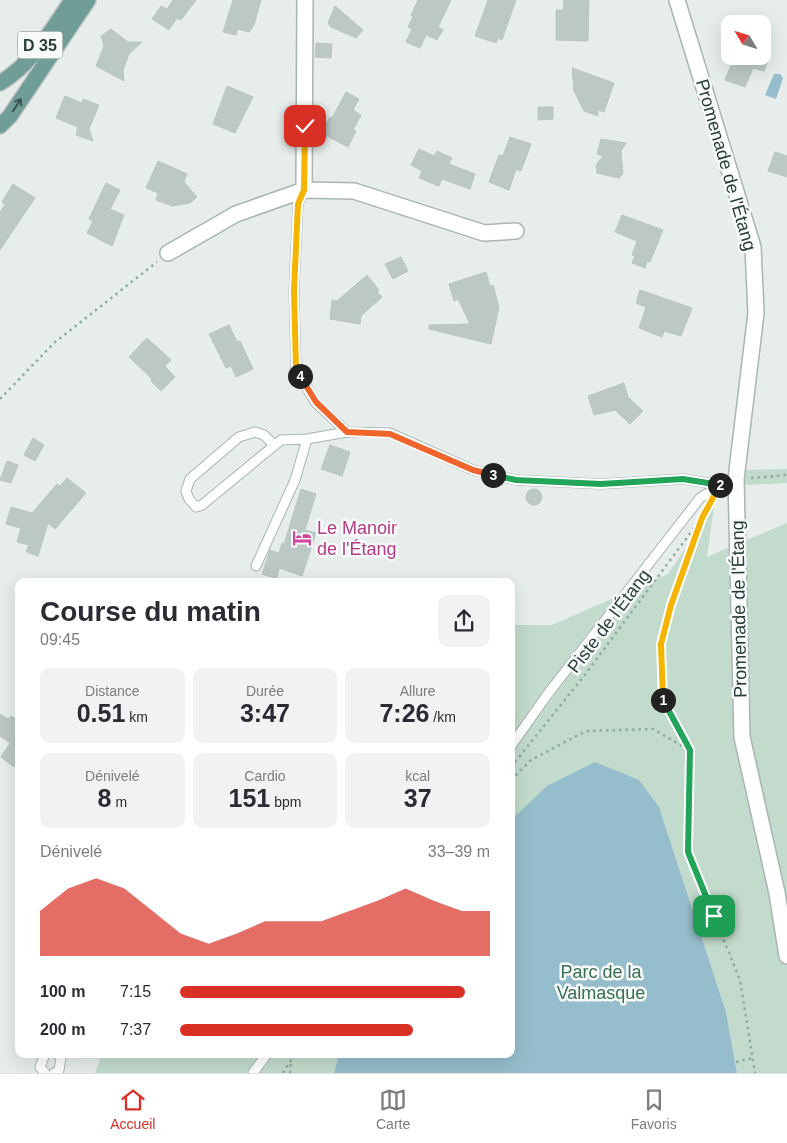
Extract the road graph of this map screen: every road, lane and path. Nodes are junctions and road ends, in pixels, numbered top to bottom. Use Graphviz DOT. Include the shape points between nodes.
graph roads {
  1 [pos="72,0"];
  2 [pos="88,0"];
  3 [pos="305,0"];
  4 [pos="677,0"];
  5 [pos="0,82"];
  6 [pos="0,126"];
  7 [pos="304,190"];
  8 [pos="516,230"];
  9 [pos="168,253"];
  10 [pos="0,399"];
  11 [pos="347,432"];
  12 [pos="306,439"];
  13 [pos="274,444"];
  14 [pos="787,475"];
  15 [pos="736,479"];
  16 [pos="722,485"];
  17 [pos="707,510"];
  18 [pos="702,518"];
  19 [pos="256,566"];
  20 [pos="515,740"];
  21 [pos="690,750"];
  22 [pos="515,762"];
  23 [pos="515,776"];
  24 [pos="787,956"];
  25 [pos="43,1058"];
  26 [pos="60,1058"];
  27 [pos="265,1058"];
  28 [pos="293,1058"];
  29 [pos="753,1058"];
  30 [pos="291,1061"];
  31 [pos="736,1062"];
  32 [pos="45,1073"];
  33 [pos="54,1073"];
  34 [pos="253,1073"];
  35 [pos="283,1073"];
  36 [pos="290,1073"];
  37 [pos="755,1073"];
  1 -- 5 [label="main road, D 35" via="28,61"];
  6 -- 2 [label="main road, D 35, one-way"];
  3 -- 7 [label="street"];
  4 -- 15 [label="street, Promenade de l'Étang" via="753,247 756,313"];
  7 -- 8 [label="street" via="354,191 484,233"];
  7 -- 9 [label="street" via="236,214"];
  7 -- 11 [label="lane" via="298,204 294,291 296,368 316,402"];
  9 -- 10 [label="path" via="54,343"];
  11 -- 12 [label="lane"];
  11 -- 16 [label="lane" via="390,434 473,470 516,480 601,484 683,479"];
  12 -- 13 [label="lane" via="281,440"];
  12 -- 19 [label="lane" via="298,473"];
  13 -- 13 [label="lane" via="255,432 240,437 190,479 186,491 189,499 196,507 202,505"];
  14 -- 15 [label="path"];
  15 -- 16 [label="lane"];
  15 -- 24 [label="street, Promenade de l'Étang" via="742,737 777,893"];
  16 -- 20 [label="lane" via="700,498"];
  17 -- 18 [label="path, Piste de l'Étang"];
  18 -- 21 [label="path" via="671,605 661,644 664,700"];
  18 -- 22 [label="path, Piste de l'Étang"];
  21 -- 23 [label="path" via="653,729 586,731 531,760"];
  21 -- 29 [label="path" via="688,852 740,980"];
  25 -- 32 [label="lane" via="40,1067"];
  26 -- 33 [label="lane" via="59,1070"];
  27 -- 34 [label="lane"];
  28 -- 30 [label="path"];
  29 -- 31 [label="path"];
  29 -- 37 [label="path"];
  30 -- 35 [label="path"];
  30 -- 36 [label="path"];
}
